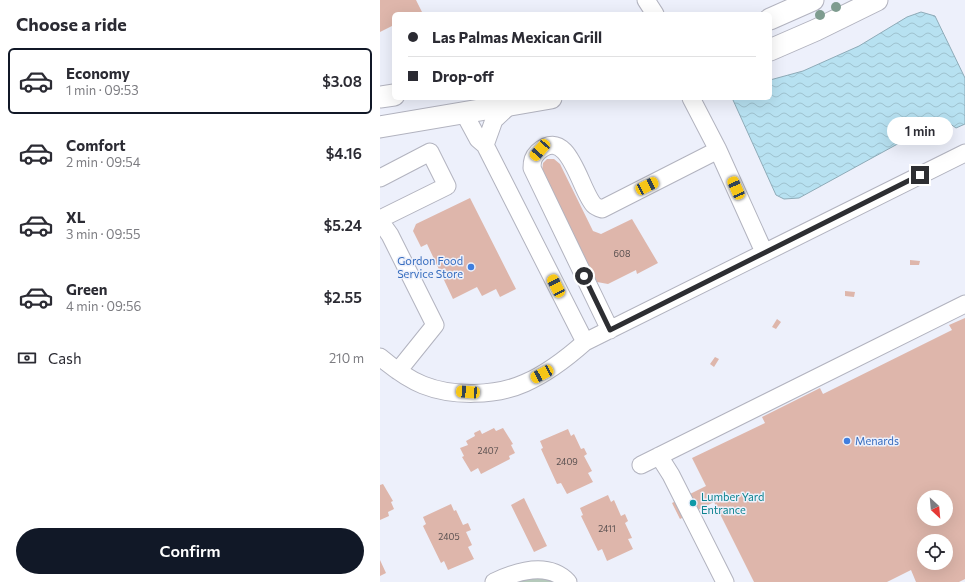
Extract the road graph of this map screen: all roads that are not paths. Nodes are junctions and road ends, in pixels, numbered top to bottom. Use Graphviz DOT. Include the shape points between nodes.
graph roads {
  1 [pos="646,0"];
  2 [pos="813,0"];
  3 [pos="876,0"];
  4 [pos="654,12"];
  5 [pos="772,18"];
  6 [pos="772,49"];
  7 [pos="392,95"];
  8 [pos="380,97"];
  9 [pos="539,100"];
  10 [pos="691,100"];
  11 [pos="510,105"];
  12 [pos="464,113"];
  13 [pos="380,127"];
  14 [pos="485,145"];
  15 [pos="718,150"];
  16 [pos="965,154"];
  17 [pos="380,178"];
  18 [pos="380,220"];
  19 [pos="764,252"];
  20 [pos="965,304"];
  21 [pos="610,330"];
  22 [pos="585,342"];
  23 [pos="380,357"];
  24 [pos="398,370"];
  25 [pos="659,456"];
  26 [pos="641,465"];
  27 [pos="494,582"];
  28 [pos="568,582"];
  29 [pos="725,582"];
  1 -- 4 [label="street"];
  2 -- 5 [label="main road"];
  3 -- 6 [label="main road"];
  7 -- 8 [label="main road"];
  9 -- 11 [label="main road"];
  10 -- 15 [label="street"];
  11 -- 12 [label="main road"];
  11 -- 14 [label="street" via="494,120"];
  12 -- 13 [label="main road"];
  12 -- 14 [label="street" via="478,139"];
  14 -- 22 [label="street"];
  15 -- 19 [label="street"];
  15 -- 21 [label="street" via="602,210 593,204 562,148 552,145 540,150 532,159 532,168"];
  16 -- 19 [label="street"];
  17 -- 18 [label="street" via="430,152 447,186"];
  18 -- 24 [label="street" via="435,325"];
  19 -- 21 [label="street"];
  20 -- 25 [label="street"];
  21 -- 22 [label="street"];
  22 -- 24 [label="street" via="565,359 525,384 494,392 445,391 424,385"];
  23 -- 24 [label="street"];
  25 -- 26 [label="street"];
  25 -- 29 [label="street"];
  27 -- 28 [label="street" via="515,572 535,569 562,576"];
}
